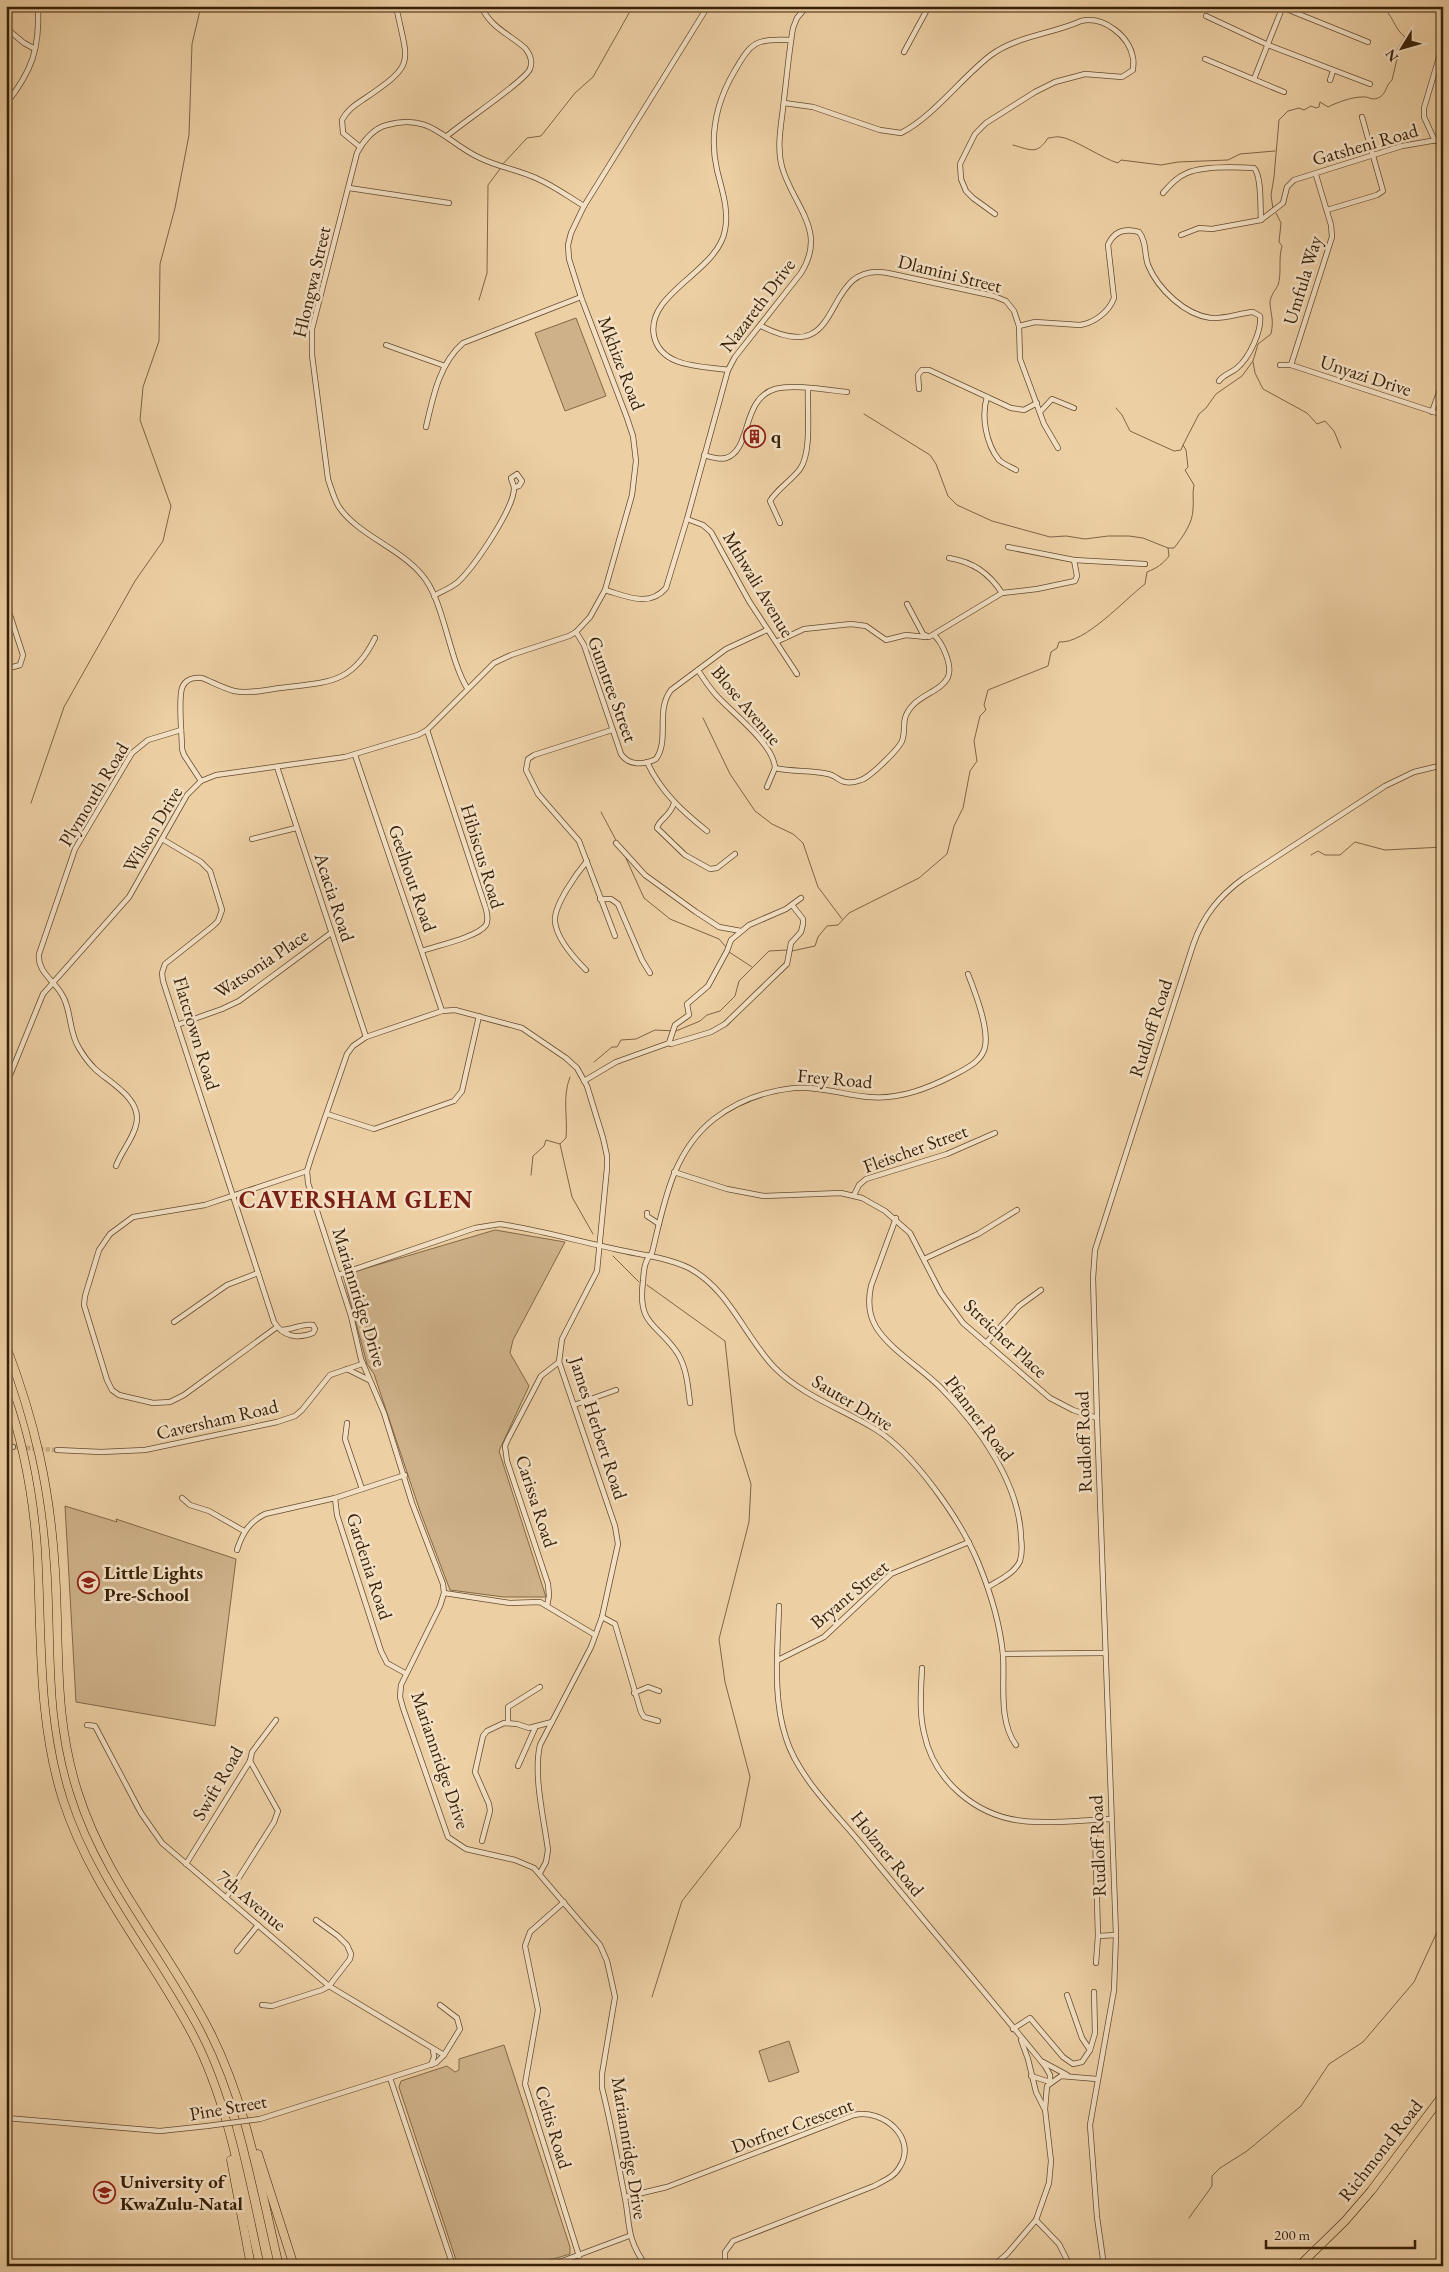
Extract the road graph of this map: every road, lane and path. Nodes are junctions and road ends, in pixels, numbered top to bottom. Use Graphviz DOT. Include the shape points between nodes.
graph roads {
  1 [pos="38,6"];
  2 [pos="396,6"];
  3 [pos="482,6"];
  4 [pos="708,6"];
  5 [pos="807,6"];
  6 [pos="928,6"];
  7 [pos="1282,7"];
  8 [pos="1206,16"];
  9 [pos="6,28"];
  10 [pos="1358,30"];
  11 [pos="1356,37"];
  12 [pos="791,40"];
  13 [pos="1368,42"];
  14 [pos="1443,44"];
  15 [pos="1268,45"];
  16 [pos="35,48"];
  17 [pos="904,52"];
  18 [pos="1204,59"];
  19 [pos="1333,71"];
  20 [pos="1254,79"];
  21 [pos="1330,80"];
  22 [pos="1370,84"];
  23 [pos="1284,92"];
  24 [pos="784,103"];
  25 [pos="6,104"];
  26 [pos="1362,117"];
  27 [pos="447,136"];
  28 [pos="1443,139"];
  29 [pos="1435,140"];
  30 [pos="360,146"];
  31 [pos="1372,155"];
  32 [pos="1316,175"];
  33 [pos="349,188"];
  34 [pos="1163,193"];
  35 [pos="449,203"];
  36 [pos="584,206"];
  37 [pos="1327,210"];
  38 [pos="995,214"];
  39 [pos="1261,220"];
  40 [pos="1181,235"];
  41 [pos="581,297"];
  42 [pos="760,326"];
  43 [pos="1019,326"];
  44 [pos="386,345"];
  45 [pos="1280,365"];
  46 [pos="1291,365"];
  47 [pos="445,366"];
  48 [pos="728,370"];
  49 [pos="1219,381"];
  50 [pos="1443,381"];
  51 [pos="808,389"];
  52 [pos="919,389"];
  53 [pos="848,392"];
  54 [pos="987,396"];
  55 [pos="1037,403"];
  56 [pos="1074,408"];
  57 [pos="1040,412"];
  58 [pos="1432,412"];
  59 [pos="1443,415"];
  60 [pos="426,427"];
  61 [pos="1058,448"];
  62 [pos="704,456"];
  63 [pos="1016,470"];
  64 [pos="515,487"];
  65 [pos="687,519"];
  66 [pos="780,523"];
  67 [pos="1008,547"];
  68 [pos="949,558"];
  69 [pos="1074,560"];
  70 [pos="1145,564"];
  71 [pos="605,590"];
  72 [pos="1002,593"];
  73 [pos="434,596"];
  74 [pos="6,602"];
  75 [pos="907,604"];
  76 [pos="768,630"];
  77 [pos="576,632"];
  78 [pos="934,635"];
  79 [pos="926,636"];
  80 [pos="375,638"];
  81 [pos="776,642"];
  82 [pos="6,669"];
  83 [pos="698,670"];
  84 [pos="797,674"];
  85 [pos="467,688"];
  86 [pos="181,730"];
  87 [pos="427,730"];
  88 [pos="612,730"];
  89 [pos="355,755"];
  90 [pos="647,762"];
  91 [pos="1443,765"];
  92 [pos="277,767"];
  93 [pos="775,768"];
  94 [pos="201,781"];
  95 [pos="767,787"];
  96 [pos="674,803"];
  97 [pos="296,828"];
  98 [pos="707,831"];
  99 [pos="162,839"];
  100 [pos="252,839"];
  101 [pos="616,843"];
  102 [pos="735,854"];
  103 [pos="587,861"];
  104 [pos="801,898"];
  105 [pos="600,899"];
  106 [pos="792,905"];
  107 [pos="742,931"];
  108 [pos="331,933"];
  109 [pos="615,936"];
  110 [pos="422,950"];
  111 [pos="586,970"];
  112 [pos="650,972"];
  113 [pos="968,974"];
  114 [pos="52,983"];
  115 [pos="442,1011"];
  116 [pos="479,1016"];
  117 [pos="177,1025"];
  118 [pos="362,1027"];
  119 [pos="374,1035"];
  120 [pos="366,1037"];
  121 [pos="670,1041"];
  122 [pos="584,1081"];
  123 [pos="6,1085"];
  124 [pos="327,1114"];
  125 [pos="995,1133"];
  126 [pos="116,1166"];
  127 [pos="307,1171"];
  128 [pos="674,1172"];
  129 [pos="854,1195"];
  130 [pos="232,1196"];
  131 [pos="1017,1210"];
  132 [pos="647,1213"];
  133 [pos="896,1218"];
  134 [pos="659,1224"];
  135 [pos="600,1246"];
  136 [pos="648,1256"];
  137 [pos="924,1259"];
  138 [pos="258,1273"];
  139 [pos="338,1275"];
  140 [pos="1041,1290"];
  141 [pos="174,1322"];
  142 [pos="279,1328"];
  143 [pos="986,1342"];
  144 [pos="6,1346"];
  145 [pos="560,1362"];
  146 [pos="362,1364"];
  147 [pos="348,1369"];
  148 [pos="370,1380"];
  149 [pos="616,1390"];
  150 [pos="6,1394"];
  151 [pos="690,1403"];
  152 [pos="574,1405"];
  153 [pos="1097,1418"];
  154 [pos="347,1423"];
  155 [pos="6,1445"];
  156 [pos="13,1447"];
  157 [pos="57,1450"];
  158 [pos="404,1475"];
  159 [pos="362,1489"];
  160 [pos="182,1498"];
  161 [pos="335,1498"];
  162 [pos="244,1531"];
  163 [pos="968,1542"];
  164 [pos="237,1550"];
  165 [pos="988,1587"];
  166 [pos="444,1593"];
  167 [pos="547,1606"];
  168 [pos="779,1606"];
  169 [pos="602,1617"];
  170 [pos="595,1635"];
  171 [pos="1105,1653"];
  172 [pos="1003,1654"];
  173 [pos="778,1660"];
  174 [pos="922,1668"];
  175 [pos="406,1673"];
  176 [pos="540,1687"];
  177 [pos="659,1691"];
  178 [pos="634,1693"];
  179 [pos="276,1720"];
  180 [pos="658,1721"];
  181 [pos="508,1722"];
  182 [pos="552,1722"];
  183 [pos="87,1725"];
  184 [pos="535,1728"];
  185 [pos="1016,1745"];
  186 [pos="250,1761"];
  187 [pos="518,1766"];
  188 [pos="1111,1819"];
  189 [pos="1096,1831"];
  190 [pos="482,1840"];
  191 [pos="186,1864"];
  192 [pos="540,1873"];
  193 [pos="226,1898"];
  194 [pos="564,1902"];
  195 [pos="316,1920"];
  196 [pos="258,1925"];
  197 [pos="1116,1934"];
  198 [pos="1098,1936"];
  199 [pos="237,1951"];
  200 [pos="1096,1963"];
  201 [pos="329,1986"];
  202 [pos="1094,1992"];
  203 [pos="1067,1994"];
  204 [pos="262,2004"];
  205 [pos="440,2005"];
  206 [pos="1013,2029"];
  207 [pos="1019,2036"];
  208 [pos="433,2048"];
  209 [pos="1090,2050"];
  210 [pos="444,2056"];
  211 [pos="1038,2058"];
  212 [pos="431,2064"];
  213 [pos="1031,2076"];
  214 [pos="1068,2076"];
  215 [pos="390,2078"];
  216 [pos="1097,2079"];
  217 [pos="1050,2082"];
  218 [pos="1443,2095"];
  219 [pos="1044,2109"];
  220 [pos="6,2118"];
  221 [pos="251,2141"];
  222 [pos="232,2145"];
  223 [pos="625,2197"];
  224 [pos="1036,2220"];
  225 [pos="630,2236"];
  226 [pos="579,2256"];
  227 [pos="251,2266"];
  228 [pos="260,2266"];
  229 [pos="279,2266"];
  230 [pos="294,2266"];
  231 [pos="453,2266"];
  232 [pos="550,2266"];
  233 [pos="646,2266"];
  234 [pos="725,2266"];
  235 [pos="993,2266"];
  236 [pos="1070,2266"];
  237 [pos="1104,2266"];
  238 [pos="1299,2266"];
  1 -- 16 [label="street"];
  2 -- 30 [label="street" via="405,47 402,70 352,107 342,120 343,133"];
  3 -- 27 [label="street" via="491,22 528,52 531,68 520,81"];
  4 -- 36 [label="street, Mkhize Road"];
  5 -- 12 [label="street, Nazareth Drive" via="797,18"];
  6 -- 17 [label="street"];
  7 -- 11 [label="street"];
  7 -- 15 [label="street"];
  8 -- 15 [label="street"];
  9 -- 16 [label="street"];
  10 -- 11 [label="street"];
  11 -- 13 [label="street"];
  12 -- 24 [label="street, Nazareth Drive"];
  12 -- 48 [label="street" via="764,40 750,47 725,87 716,111 713,144 726,209 723,238 708,261 660,306 654,320 656,342 669,358 685,364"];
  14 -- 29 [label="street" via="1424,108 1424,118"];
  15 -- 19 [label="street"];
  15 -- 20 [label="street"];
  16 -- 25 [label="street" via="28,73"];
  18 -- 20 [label="street"];
  19 -- 21 [label="street"];
  19 -- 22 [label="street"];
  20 -- 23 [label="street"];
  24 -- 38 [label="street" via="813,107 880,130 901,133 992,55 1048,32 1087,20 1101,21 1124,39 1133,58 1133,70 1122,77 1085,74 1055,82 1005,111 974,134 960,164 961,179 972,198"];
  24 -- 42 [label="street, Nazareth Drive" via="780,157 807,220 811,246 801,273"];
  26 -- 31 [label="street"];
  27 -- 30 [label="street" via="420,122 405,121 383,126"];
  27 -- 36 [label="street" via="468,152 545,182"];
  28 -- 29 [label="street, Gatsheni Road"];
  29 -- 31 [label="street, Gatsheni Road"];
  30 -- 33 [label="street, Hlongwa Street"];
  31 -- 32 [label="street, Gatsheni Road"];
  31 -- 37 [label="street" via="1383,191"];
  32 -- 37 [label="street, Umfula Way"];
  32 -- 39 [label="street, Gatsheni Road" via="1296,179 1287,187 1283,203"];
  33 -- 35 [label="street"];
  33 -- 73 [label="street, Hlongwa Street" via="311,335 328,479 336,502 346,515 414,566"];
  34 -- 39 [label="street" via="1188,172 1254,168 1258,172"];
  36 -- 41 [label="street, Mkhize Road" via="568,245"];
  37 -- 46 [label="street, Umfula Way" via="1331,242"];
  39 -- 40 [label="street" via="1212,229 1199,228"];
  41 -- 47 [label="street" via="467,341"];
  41 -- 71 [label="street, Mkhize Road" via="627,418 636,461 632,495"];
  42 -- 43 [label="street, Dlamini Street" via="790,337 815,331 826,324 840,296 853,280 864,273 878,271 994,296 1012,307"];
  42 -- 48 [label="street, Nazareth Drive"];
  43 -- 49 [label="street" via="1035,322 1080,325 1099,317 1114,298 1108,245 1118,232 1133,230 1141,234 1152,273 1168,295 1190,310 1211,318 1253,312 1260,316 1256,339 1243,363"];
  43 -- 55 [label="street, Dlamini Street" via="1020,359"];
  44 -- 47 [label="street"];
  45 -- 46 [label="street, Unyazi Drive"];
  46 -- 58 [label="street, Unyazi Drive"];
  47 -- 60 [label="street"];
  48 -- 62 [label="street, Nazareth Drive"];
  50 -- 58 [label="street"];
  51 -- 53 [label="street"];
  51 -- 62 [label="street" via="782,388 766,393 753,407 736,452 724,459"];
  51 -- 66 [label="street" via="804,462 771,498 770,503"];
  52 -- 54 [label="street" via="918,375 922,370 929,370"];
  54 -- 55 [label="street" via="1018,410"];
  54 -- 63 [label="street" via="989,444 999,460"];
  55 -- 57 [label="street, Dlamini Street"];
  56 -- 57 [label="street" via="1052,399"];
  57 -- 61 [label="street, Dlamini Street"];
  58 -- 59 [label="street, Unyazi Drive"];
  62 -- 65 [label="street, Nazareth Drive"];
  64 -- 73 [label="street" via="504,518 463,576"];
  65 -- 71 [label="street, Nazareth Drive" via="669,582 663,591 640,600"];
  65 -- 76 [label="street, Mthwali Avenue" via="711,532"];
  67 -- 69 [label="street"];
  68 -- 72 [label="street" via="964,560 978,568"];
  69 -- 70 [label="street"];
  69 -- 72 [label="street" via="1075,581 1037,590"];
  71 -- 77 [label="street, Mkhize Road" via="590,617"];
  72 -- 78 [label="street"];
  73 -- 85 [label="street, Hlongwa Street"];
  74 -- 82 [label="street" via="23,655 20,664"];
  75 -- 79 [label="street"];
  76 -- 81 [label="street, Mthwali Avenue"];
  76 -- 83 [label="street" via="734,645"];
  77 -- 85 [label="street, Mkhize Road" via="501,659"];
  77 -- 88 [label="street, Gumtree Street" via="584,645"];
  78 -- 79 [label="street"];
  78 -- 93 [label="street" via="940,640 950,668 948,677 912,706 905,718 902,742 869,776 856,782 844,782 827,774"];
  79 -- 81 [label="street" via="884,639 866,626 851,624 804,629"];
  80 -- 86 [label="street" via="360,664 346,675 328,682 240,692 196,677 188,680 182,689"];
  81 -- 84 [label="street, Mthwali Avenue"];
  83 -- 90 [label="street" via="665,698 660,751 656,758"];
  83 -- 93 [label="street, Blose Avenue" via="717,696 766,748"];
  85 -- 87 [label="street, Wilson Drive"];
  86 -- 94 [label="street" via="184,755"];
  86 -- 114 [label="street, Plymouth Road" via="148,740 137,747 79,842 39,954 40,964"];
  87 -- 89 [label="street, Wilson Drive"];
  87 -- 110 [label="street, Hibiscus Road" via="488,920 483,929 475,933"];
  88 -- 90 [label="street, Gumtree Street" via="624,758 631,762"];
  88 -- 103 [label="street" via="534,755 526,762 529,778 538,794 576,836"];
  89 -- 92 [label="street, Wilson Drive"];
  89 -- 110 [label="street, Geelhout Road"];
  90 -- 96 [label="street, Gumtree Street" via="657,782"];
  91 -- 153 [label="street, Rudloff Road" via="1414,772 1390,783 1244,878 1216,902 1201,924 1095,1250"];
  92 -- 94 [label="street, Wilson Drive" via="216,775"];
  92 -- 97 [label="street, Acacia Road"];
  93 -- 95 [label="street, Blose Avenue"];
  94 -- 99 [label="street, Wilson Drive" via="187,795"];
  96 -- 98 [label="street, Gumtree Street"];
  96 -- 102 [label="street" via="670,814 656,826 672,844 710,869 717,868"];
  97 -- 100 [label="street"];
  97 -- 108 [label="street, Acacia Road"];
  99 -- 114 [label="street, Wilson Drive" via="129,897"];
  99 -- 117 [label="street, Flatcrown Road" via="210,871 222,910 213,926 164,964 163,981"];
  101 -- 107 [label="street" via="645,875 696,912 719,927"];
  103 -- 105 [label="street"];
  103 -- 111 [label="street" via="571,882 554,921 559,934"];
  104 -- 106 [label="street"];
  105 -- 109 [label="street"];
  105 -- 112 [label="street" via="611,898 618,904"];
  106 -- 107 [label="street"];
  106 -- 121 [label="street" via="803,919 803,924 791,943 787,964 725,1024 678,1043 671,1044"];
  107 -- 121 [label="street" via="731,940 708,986 687,1004 689,1015 675,1025"];
  108 -- 117 [label="street, Watsonia Place" via="233,1004"];
  108 -- 118 [label="street, Acacia Road"];
  110 -- 115 [label="street, Geelhout Road"];
  113 -- 128 [label="street, Frey Road" via="986,1045 971,1065 947,1078 893,1097 802,1088 748,1100 727,1110 703,1128 682,1155"];
  114 -- 123 [label="street, Wilson Drive" via="39,1003"];
  114 -- 126 [label="street, Plymouth Road" via="65,1000 78,1046 95,1069 119,1088 137,1114 136,1126"];
  115 -- 116 [label="street, James Herbert Road" via="455,1010"];
  115 -- 119 [label="street, James Herbert Road"];
  116 -- 122 [label="street, James Herbert Road" via="530,1032 573,1063"];
  116 -- 124 [label="street" via="462,1091 454,1101 374,1129"];
  117 -- 130 [label="street, Flatcrown Road"];
  118 -- 119 [label="street"];
  118 -- 120 [label="street, Acacia Road"];
  119 -- 120 [label="street, James Herbert Road"];
  120 -- 124 [label="street" via="348,1054"];
  121 -- 122 [label="street" via="616,1062"];
  122 -- 135 [label="street, James Herbert Road" via="607,1156"];
  124 -- 127 [label="street"];
  125 -- 129 [label="street, Fleischer Street" via="963,1148 866,1179"];
  127 -- 130 [label="street"];
  127 -- 139 [label="street, Mariannridge Drive" via="310,1190"];
  128 -- 129 [label="street, Fleischer Street" via="726,1189 764,1196 825,1192"];
  128 -- 134 [label="street, Frey Road"];
  129 -- 133 [label="street, Streicher Place"];
  130 -- 138 [label="street, Flatcrown Road"];
  130 -- 142 [label="street" via="204,1205 133,1218 103,1242 84,1305 107,1380 119,1395 153,1403 170,1402 184,1396"];
  131 -- 137 [label="street" via="978,1234"];
  132 -- 134 [label="street" via="650,1220"];
  133 -- 137 [label="street, Streicher Place" via="910,1232"];
  133 -- 165 [label="street, Pfanner Road" via="871,1286 871,1316 881,1333 936,1383 960,1410 991,1452 1010,1488 1019,1519 1021,1558 1010,1572"];
  134 -- 136 [label="street, Frey Road"];
  135 -- 136 [label="street, Sauter Drive"];
  135 -- 139 [label="street, Sauter Drive" via="519,1227 491,1224"];
  135 -- 145 [label="street, James Herbert Road" via="594,1278 562,1339"];
  136 -- 151 [label="street, Frey Road" via="641,1294 643,1309 650,1324 682,1363"];
  136 -- 163 [label="street, Sauter Drive" via="681,1265 708,1282 726,1299 761,1351 784,1377 859,1419 909,1457"];
  137 -- 143 [label="street, Streicher Place" via="953,1312"];
  138 -- 141 [label="street" via="228,1285"];
  138 -- 142 [label="street, Flatcrown Road"];
  139 -- 146 [label="street, Mariannridge Drive"];
  140 -- 143 [label="street" via="1019,1306"];
  142 -- 142 [label="street" via="291,1330 309,1324 315,1329 313,1333 298,1337"];
  143 -- 153 [label="street, Streicher Place" via="1050,1398"];
  144 -- 221 [label="highway" via="24,1392 44,1468 55,1572 60,1711 78,1793 94,1836 122,1890 210,2032 236,2094"];
  145 -- 152 [label="street, James Herbert Road"];
  145 -- 167 [label="street, Carissa Road" via="541,1376 505,1446 507,1461 548,1584"];
  146 -- 147 [label="street, Caversham Road"];
  146 -- 148 [label="street, Mariannridge Drive"];
  147 -- 148 [label="street"];
  147 -- 157 [label="street, Caversham Road" via="330,1375 302,1410 278,1422 145,1450"];
  148 -- 158 [label="street, Mariannridge Drive"];
  149 -- 152 [label="street"];
  150 -- 222 [label="highway" via="24,1452 31,1493 37,1545 44,1714 63,1801 92,1869 200,2050"];
  152 -- 169 [label="street, James Herbert Road" via="618,1535"];
  153 -- 171 [label="street, Rudloff Road"];
  154 -- 159 [label="street" via="345,1439"];
  155 -- 156 [label="street"];
  158 -- 159 [label="street, Gardenia Road"];
  158 -- 166 [label="street, Mariannridge Drive"];
  159 -- 161 [label="street, Gardenia Road"];
  160 -- 162 [label="street"];
  161 -- 162 [label="street" via="265,1514"];
  161 -- 175 [label="street, Gardenia Road" via="337,1515 381,1651 387,1663"];
  162 -- 164 [label="street"];
  163 -- 165 [label="street, Sauter Drive"];
  163 -- 173 [label="street, Bryant Street" via="891,1574 824,1637"];
  165 -- 172 [label="street, Sauter Drive"];
  166 -- 167 [label="street" via="510,1602 540,1602"];
  166 -- 175 [label="street, Mariannridge Drive"];
  167 -- 170 [label="street"];
  168 -- 173 [label="street, Holzner Road"];
  169 -- 170 [label="street, James Herbert Road"];
  169 -- 178 [label="street" via="614,1624"];
  170 -- 182 [label="street, James Herbert Road"];
  171 -- 172 [label="street"];
  171 -- 188 [label="street, Rudloff Road"];
  172 -- 185 [label="street, Sauter Drive" via="1006,1729"];
  173 -- 206 [label="street, Holzner Road" via="782,1724 796,1760 812,1784"];
  174 -- 188 [label="street" via="921,1708 930,1753 941,1773 969,1801 999,1817 1024,1821"];
  175 -- 192 [label="street, Mariannridge Drive" via="400,1698 448,1837 466,1849 515,1860"];
  176 -- 181 [label="street" via="508,1707"];
  177 -- 178 [label="street" via="648,1687"];
  178 -- 180 [label="street" via="642,1715"];
  179 -- 186 [label="street, Swift Road" via="252,1752"];
  181 -- 184 [label="street"];
  181 -- 190 [label="street" via="483,1736 476,1766 476,1778 490,1811"];
  182 -- 184 [label="street"];
  182 -- 192 [label="street, James Herbert Road" via="538,1756 548,1850"];
  183 -- 191 [label="street, 7th Avenue" via="95,1726 152,1832"];
  184 -- 187 [label="street"];
  186 -- 191 [label="street, Swift Road"];
  186 -- 193 [label="street" via="278,1811"];
  188 -- 197 [label="street, Rudloff Road"];
  189 -- 198 [label="street"];
  191 -- 193 [label="street, 7th Avenue"];
  192 -- 194 [label="street, Mariannridge Drive"];
  193 -- 196 [label="street, 7th Avenue"];
  194 -- 223 [label="street, Mariannridge Drive" via="600,1945 613,1988 614,2003 602,2088"];
  194 -- 226 [label="street, Celtis Road" via="530,1932 525,1946 538,2010 525,2084"];
  195 -- 201 [label="street" via="347,1944 351,1954"];
  196 -- 199 [label="street"];
  196 -- 201 [label="street, 7th Avenue"];
  197 -- 198 [label="street"];
  197 -- 216 [label="street, Rudloff Road" via="1114,1990"];
  198 -- 200 [label="street"];
  201 -- 204 [label="street" via="272,2006"];
  201 -- 208 [label="street, 7th Avenue"];
  202 -- 209 [label="street" via="1095,2033"];
  203 -- 209 [label="street" via="1082,2038"];
  205 -- 210 [label="street" via="453,2013 460,2026"];
  206 -- 207 [label="street, Holzner Road"];
  206 -- 209 [label="street" via="1030,2018 1063,2057 1073,2064 1082,2062"];
  207 -- 211 [label="street"];
  207 -- 213 [label="street, Holzner Road"];
  208 -- 210 [label="street, 7th Avenue"];
  208 -- 212 [label="street"];
  210 -- 212 [label="street, Pine Street"];
  211 -- 214 [label="street"];
  211 -- 217 [label="street" via="1049,2074"];
  212 -- 215 [label="street, Pine Street"];
  213 -- 217 [label="street"];
  213 -- 219 [label="street, Holzner Road"];
  214 -- 216 [label="street"];
  214 -- 217 [label="street" via="1057,2077"];
  215 -- 220 [label="street, Pine Street, bridge" via="260,2119 160,2131"];
  215 -- 231 [label="street"];
  216 -- 237 [label="street, Rudloff Road" via="1090,2143"];
  217 -- 219 [label="street" via="1045,2090"];
  218 -- 238 [label="highway, Richmond Road" via="1372,2190"];
  219 -- 224 [label="street" via="1051,2161 1049,2183"];
  221 -- 229 [label="highway"];
  221 -- 230 [label="highway" via="260,2158"];
  222 -- 227 [label="highway" via="230,2154"];
  222 -- 228 [label="highway"];
  223 -- 225 [label="street, Mariannridge Drive"];
  223 -- 234 [label="street, Dorfner Crescent" via="667,2187 854,2115 881,2116 895,2127 902,2141 904,2158 893,2175 874,2186 734,2241 725,2252"];
  224 -- 235 [label="street"];
  224 -- 236 [label="street" via="1059,2244"];
  225 -- 226 [label="street"];
  225 -- 233 [label="street, Mariannridge Drive"];
  226 -- 232 [label="street"];
}
